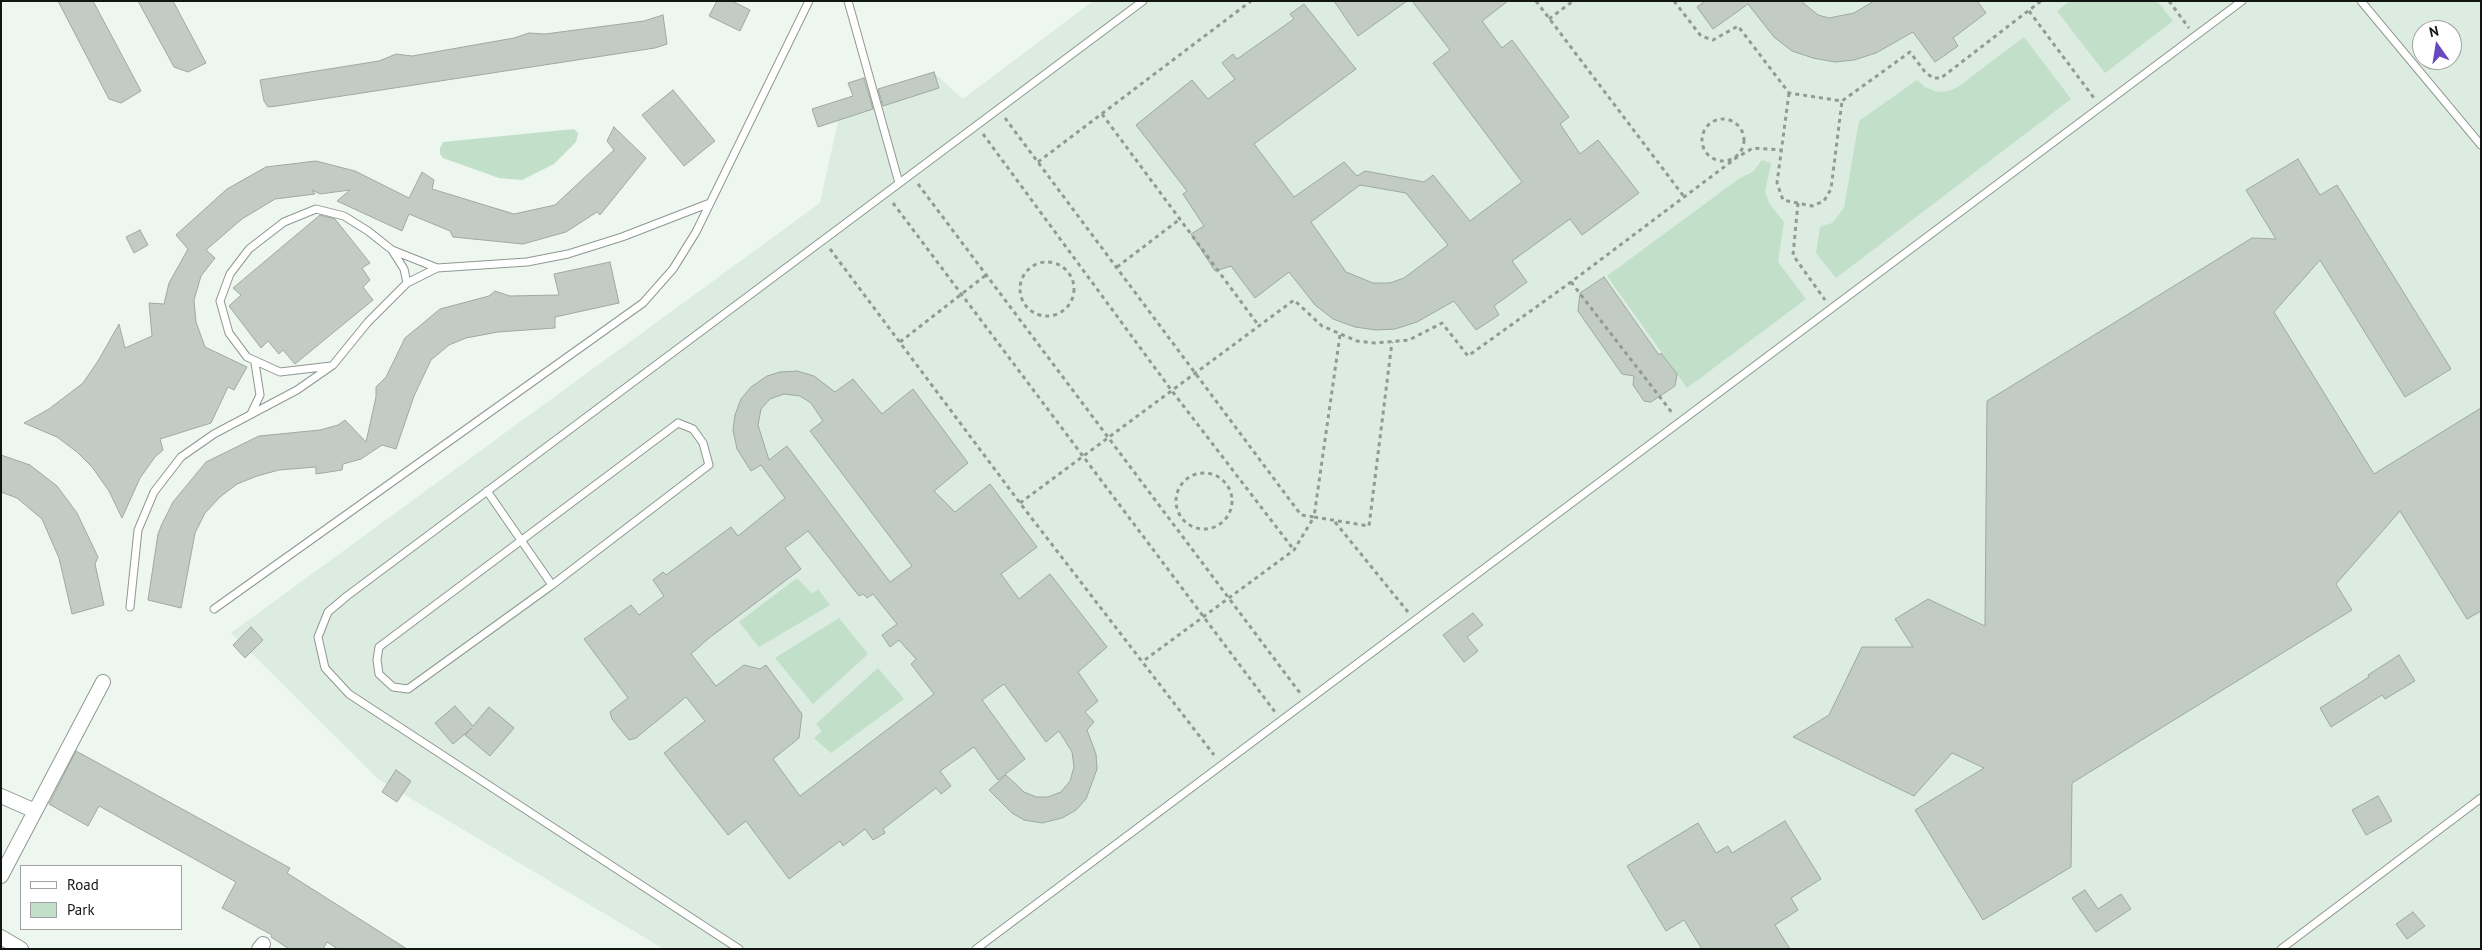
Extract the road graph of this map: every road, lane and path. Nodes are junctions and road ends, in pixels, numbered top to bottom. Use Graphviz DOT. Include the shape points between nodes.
graph roads {
  1 [pos="809,1"];
  2 [pos="848,1"];
  3 [pos="1144,1"];
  4 [pos="1250,1"];
  5 [pos="1536,1"];
  6 [pos="1573,1"];
  7 [pos="1674,1"];
  8 [pos="2041,1"];
  9 [pos="2169,1"];
  10 [pos="2242,1"];
  11 [pos="2361,1"];
  12 [pos="2029,11"];
  13 [pos="1549,19"];
  14 [pos="2195,36"];
  15 [pos="1789,93"];
  16 [pos="1842,101"];
  17 [pos="2101,107"];
  18 [pos="998,110"];
  19 [pos="1102,114"];
  20 [pos="977,126"];
  21 [pos="2481,145"];
  22 [pos="1781,150"];
  23 [pos="1736,158"];
  24 [pos="1038,162"];
  25 [pos="911,175"];
  26 [pos="899,183"];
  27 [pos="886,194"];
  28 [pos="1685,198"];
  29 [pos="710,203"];
  30 [pos="1798,203"];
  31 [pos="1180,219"];
  32 [pos="823,240"];
  33 [pos="392,250"];
  34 [pos="1031,267"];
  35 [pos="1117,267"];
  36 [pos="437,268"];
  37 [pos="986,275"];
  38 [pos="1571,282"];
  39 [pos="407,283"];
  40 [pos="962,293"];
  41 [pos="1832,308"];
  42 [pos="1259,326"];
  43 [pos="1340,335"];
  44 [pos="900,342"];
  45 [pos="1392,342"];
  46 [pos="255,362"];
  47 [pos="333,365"];
  48 [pos="1196,373"];
  49 [pos="1172,391"];
  50 [pos="251,414"];
  51 [pos="1679,422"];
  52 [pos="1108,438"];
  53 [pos="1085,456"];
  54 [pos="1226,484"];
  55 [pos="487,491"];
  56 [pos="1020,504"];
  57 [pos="1314,517"];
  58 [pos="1334,521"];
  59 [pos="521,540"];
  60 [pos="1294,550"];
  61 [pos="552,585"];
  62 [pos="1229,598"];
  63 [pos="130,607"];
  64 [pos="214,609"];
  65 [pos="1204,616"];
  66 [pos="1414,621"];
  67 [pos="1142,662"];
  68 [pos="103,682"];
  69 [pos="1306,701"];
  70 [pos="1281,720"];
  71 [pos="1222,765"];
  72 [pos="1,796"];
  73 [pos="2481,798"];
  74 [pos="35,812"];
  75 [pos="1,876"];
  76 [pos="1,937"];
  77 [pos="21,949"];
  78 [pos="739,949"];
  79 [pos="976,949"];
  80 [pos="2282,949"];
  1 -- 29 [label="lane"];
  2 -- 26 [label="lane"];
  3 -- 18 [label="lane"];
  4 -- 19 [label="path"];
  5 -- 13 [label="path"];
  6 -- 13 [label="path"];
  7 -- 15 [label="path" via="1701,36 1713,40 1738,26"];
  8 -- 12 [label="path"];
  9 -- 14 [label="path"];
  10 -- 14 [label="lane"];
  11 -- 21 [label="lane"];
  12 -- 16 [label="path" via="1941,78 1933,78 1925,72 1910,52"];
  12 -- 17 [label="path"];
  13 -- 28 [label="path"];
  14 -- 17 [label="lane"];
  15 -- 16 [label="path"];
  15 -- 22 [label="path"];
  16 -- 30 [label="path" via="1830,189 1824,201 1812,206"];
  17 -- 41 [label="lane"];
  18 -- 20 [label="lane"];
  18 -- 24 [label="path"];
  19 -- 24 [label="path"];
  19 -- 31 [label="path"];
  20 -- 25 [label="lane"];
  20 -- 49 [label="path"];
  22 -- 23 [label="path" via="1752,148"];
  22 -- 30 [label="path" via="1776,183 1779,193 1783,200"];
  23 -- 23 [label="path" via="1744,145 1740,127 1727,119 1710,124 1701,143 1707,155 1720,162"];
  23 -- 28 [label="path"];
  24 -- 35 [label="path"];
  25 -- 26 [label="lane"];
  25 -- 37 [label="path"];
  26 -- 27 [label="lane"];
  27 -- 32 [label="lane"];
  27 -- 40 [label="path"];
  28 -- 38 [label="path"];
  29 -- 36 [label="lane" via="568,254 527,262"];
  29 -- 64 [label="lane" via="672,269 643,303"];
  30 -- 41 [label="path" via="1792,255"];
  31 -- 35 [label="path"];
  31 -- 42 [label="path"];
  32 -- 44 [label="path"];
  32 -- 55 [label="lane"];
  33 -- 36 [label="lane"];
  33 -- 39 [label="lane" via="404,269"];
  33 -- 46 [label="lane" via="344,216 316,209 284,222 249,249 230,274 220,301 229,332"];
  34 -- 34 [label="path" via="1021,283 1023,301 1028,309 1046,316 1063,311 1074,296 1074,286 1066,270 1049,262"];
  35 -- 48 [label="path"];
  36 -- 39 [label="lane"];
  37 -- 40 [label="path"];
  37 -- 52 [label="path"];
  38 -- 45 [label="path" via="1468,356 1442,323 1409,340"];
  38 -- 51 [label="path"];
  39 -- 47 [label="lane" via="368,322"];
  40 -- 44 [label="path"];
  40 -- 53 [label="path"];
  41 -- 51 [label="lane"];
  42 -- 43 [label="path" via="1294,300 1322,326"];
  42 -- 48 [label="path"];
  43 -- 45 [label="path" via="1375,343"];
  43 -- 57 [label="path"];
  44 -- 56 [label="path"];
  45 -- 58 [label="path" via="1369,526"];
  46 -- 47 [label="lane" via="280,372"];
  46 -- 50 [label="lane" via="260,395"];
  47 -- 50 [label="lane" via="297,390"];
  48 -- 49 [label="path"];
  48 -- 57 [label="path" via="1301,515"];
  49 -- 52 [label="path"];
  49 -- 60 [label="path"];
  50 -- 63 [label="lane" via="181,457 154,492 138,530"];
  51 -- 66 [label="lane"];
  52 -- 53 [label="path"];
  52 -- 62 [label="path"];
  53 -- 56 [label="path"];
  53 -- 65 [label="path"];
  54 -- 54 [label="path" via="1210,473 1192,476 1184,482 1176,499 1188,524 1207,528 1223,521 1232,504 1232,495"];
  55 -- 59 [label="lane"];
  55 -- 78 [label="lane" via="328,612 318,637 326,668 349,694"];
  56 -- 67 [label="path"];
  57 -- 58 [label="path"];
  57 -- 60 [label="path"];
  58 -- 66 [label="path"];
  59 -- 61 [label="lane"];
  59 -- 61 [label="lane" via="379,647 376,660 379,674 393,687 408,688"];
  59 -- 61 [label="lane" via="678,423 693,429 703,443 709,465"];
  60 -- 62 [label="path"];
  62 -- 65 [label="path"];
  62 -- 69 [label="path"];
  65 -- 67 [label="path"];
  65 -- 70 [label="path"];
  66 -- 69 [label="lane"];
  67 -- 71 [label="path"];
  68 -- 74 [label="street"];
  69 -- 70 [label="lane"];
  70 -- 71 [label="lane"];
  71 -- 79 [label="lane"];
  72 -- 74 [label="street"];
  73 -- 80 [label="lane"];
  74 -- 75 [label="street"];
  76 -- 77 [label="street"];
}
